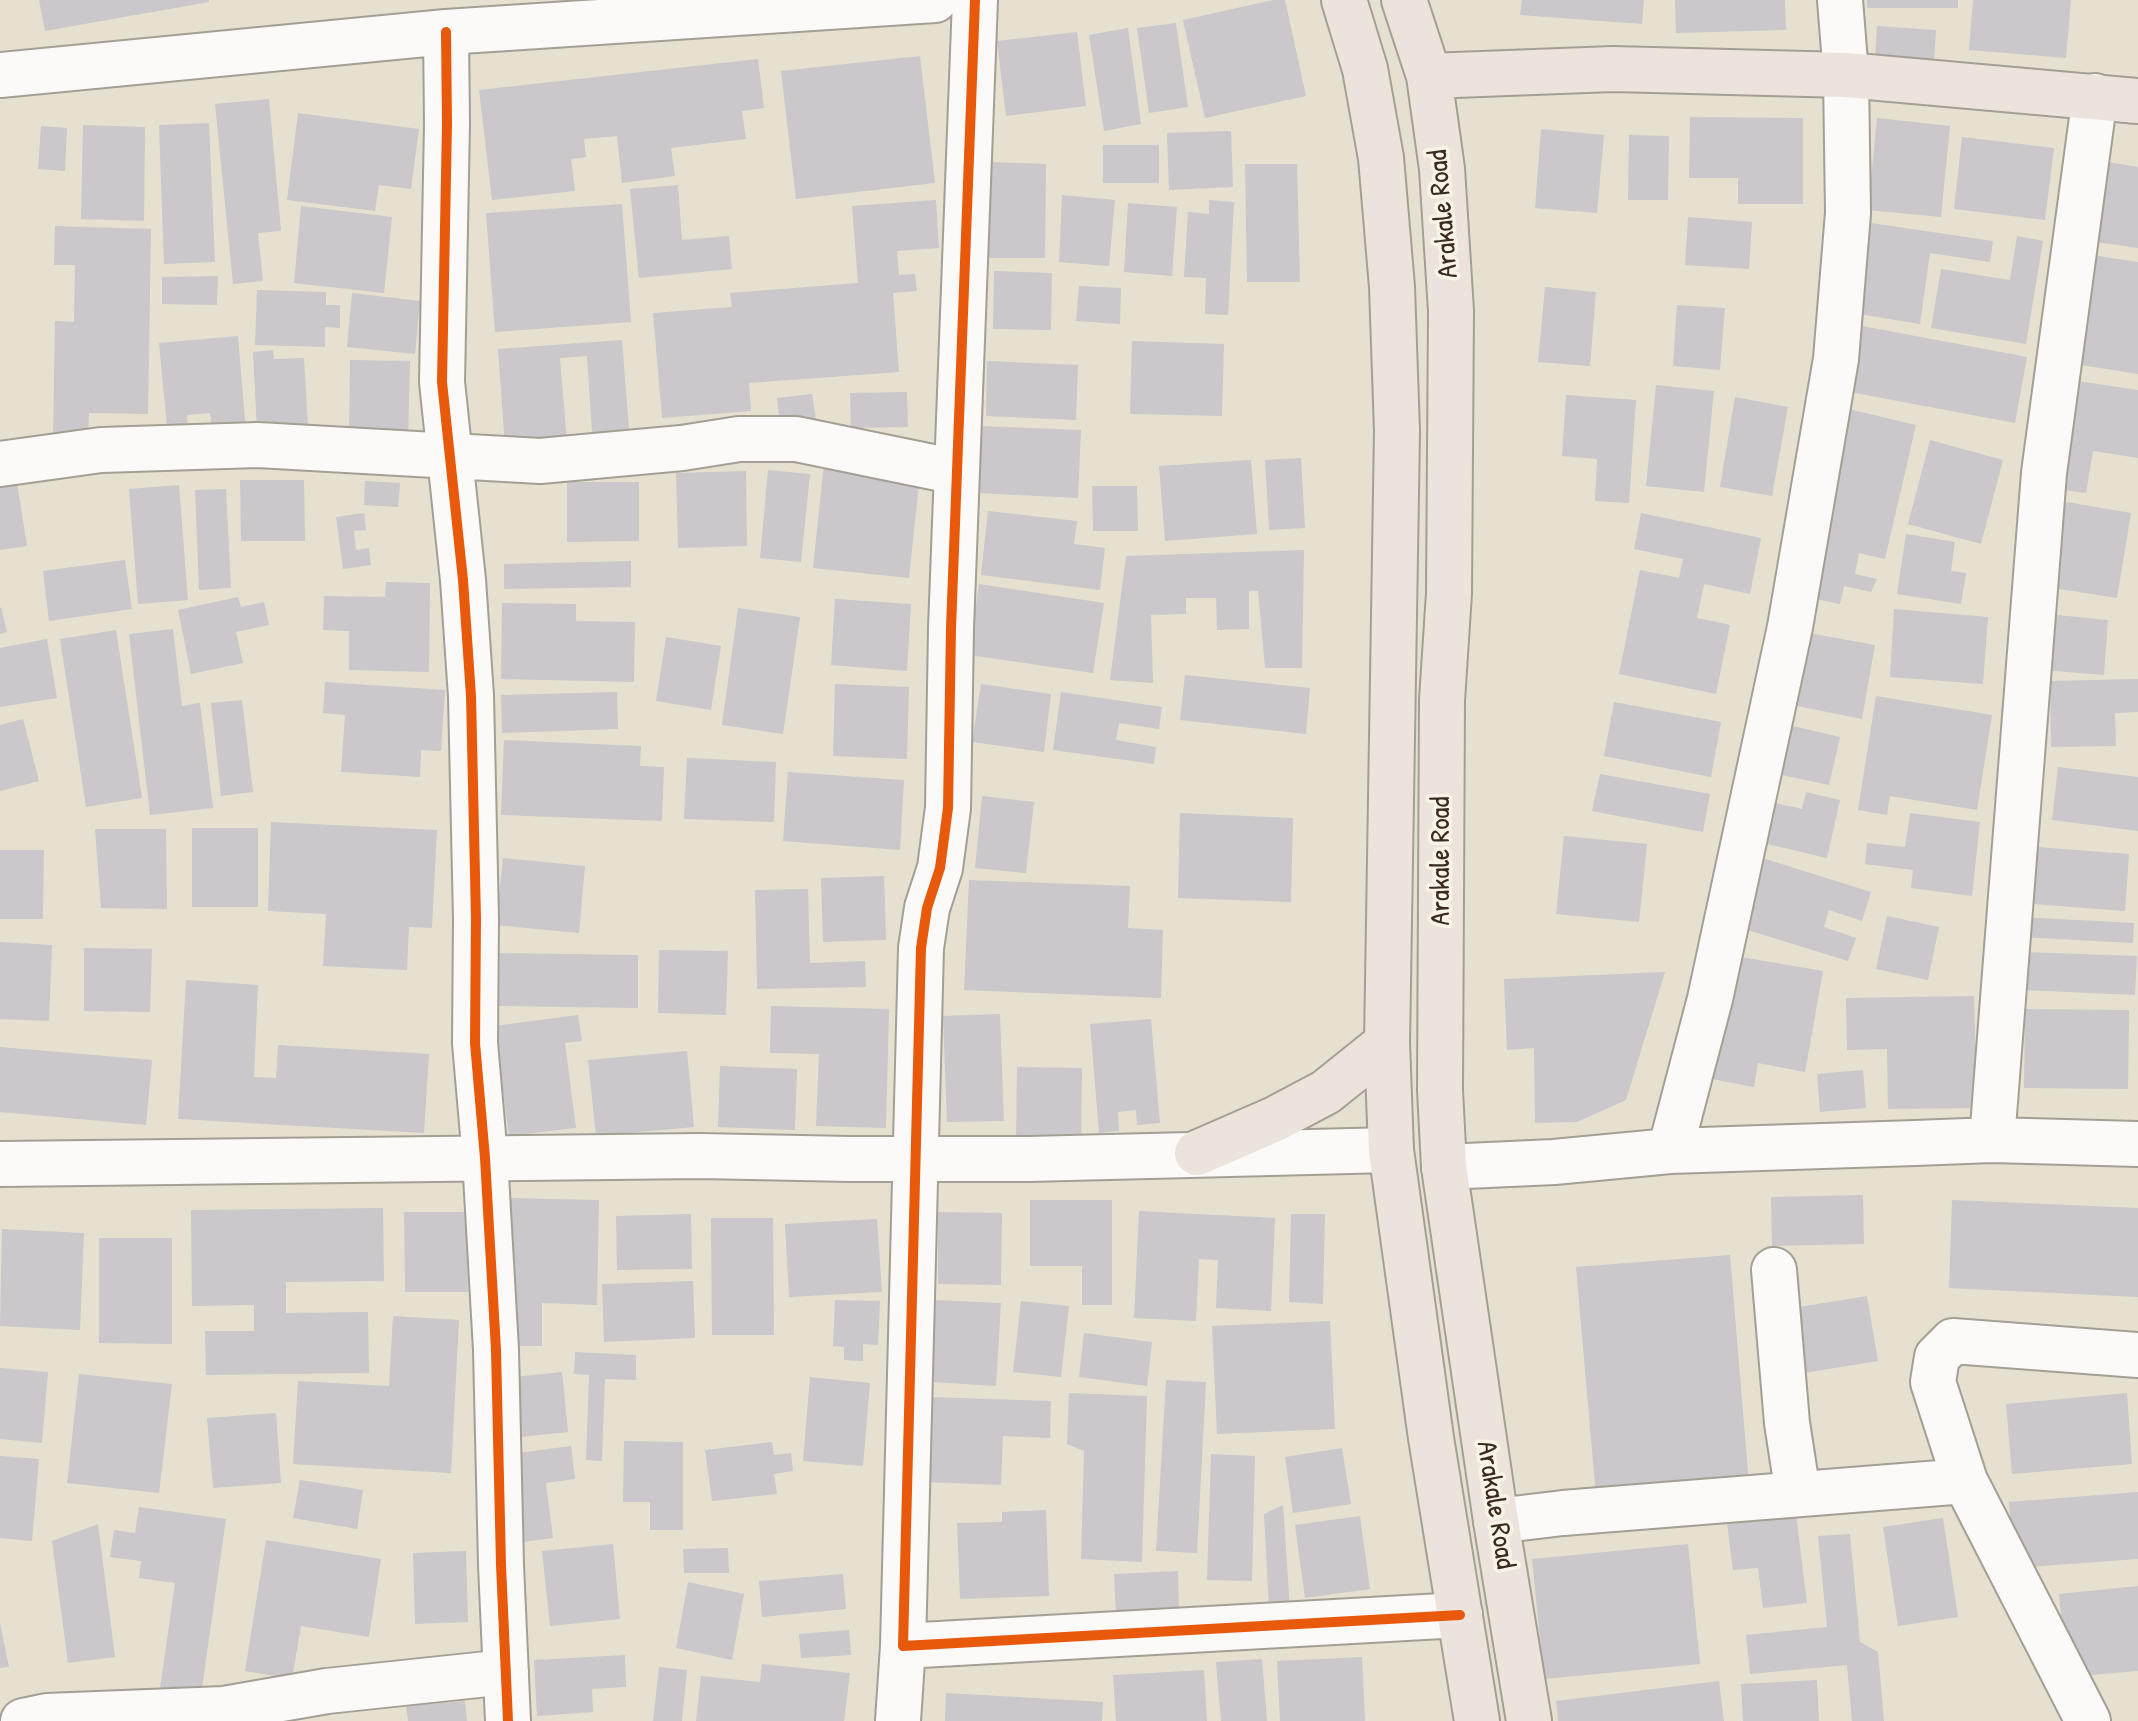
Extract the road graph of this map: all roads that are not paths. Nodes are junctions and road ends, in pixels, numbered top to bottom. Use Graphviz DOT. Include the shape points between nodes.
graph roads {
  1 [pos="935,0"];
  2 [pos="975,0"];
  3 [pos="1344,0"];
  4 [pos="1404,0"];
  5 [pos="1840,0"];
  6 [pos="595,11"];
  7 [pos="446,32"];
  8 [pos="0,75"];
  9 [pos="1846,75"];
  10 [pos="1429,76"];
  11 [pos="2095,96"];
  12 [pos="2138,101"];
  13 [pos="448,457"];
  14 [pos="0,464"];
  15 [pos="957,472"];
  16 [pos="1394,587"];
  17 [pos="1449,593"];
  18 [pos="1387,1043"];
  19 [pos="1992,1140"];
  20 [pos="2138,1144"];
  21 [pos="1391,1150"];
  22 [pos="1670,1151"];
  23 [pos="1197,1153"];
  24 [pos="485,1158"];
  25 [pos="917,1159"];
  26 [pos="0,1164"];
  27 [pos="1444,1167"];
  28 [pos="1774,1270"];
  29 [pos="2138,1355"];
  30 [pos="1965,1481"];
  31 [pos="1798,1494"];
  32 [pos="1496,1521"];
  33 [pos="1460,1615"];
  34 [pos="903,1646"];
  35 [pos="506,1672"];
  36 [pos="23,1721"];
  37 [pos="508,1721"];
  38 [pos="898,1721"];
  39 [pos="1477,1721"];
  40 [pos="1529,1721"];
  41 [pos="2088,1721"];
  1 -- 6 [label="street"];
  2 -- 15 [label="street"];
  3 -- 16 [label="main road, Arakale Road" via="1365,69 1381,158 1391,273 1397,431"];
  4 -- 10 [label="main road, Arakale Road"];
  5 -- 9 [label="street"];
  6 -- 7 [label="street"];
  7 -- 8 [label="street"];
  7 -- 13 [label="street" via="442,382"];
  9 -- 10 [label="main road" via="1613,69"];
  9 -- 11 [label="main road"];
  9 -- 22 [label="street" via="1848,213 1836,359 1790,627 1710,999"];
  10 -- 17 [label="main road, Arakale Road" via="1442,169 1451,311"];
  11 -- 12 [label="main road"];
  11 -- 19 [label="street" via="2044,473"];
  13 -- 14 [label="street" via="258,445 101,450"];
  13 -- 15 [label="street" via="540,461 739,439 796,439"];
  13 -- 24 [label="street" via="471,696 475,1043"];
  15 -- 25 [label="street" via="948,808 921,948"];
  16 -- 17 [label="main road"];
  16 -- 18 [label="main road, Arakale Road"];
  17 -- 27 [label="main road, Arakale Road" via="1442,700"];
  18 -- 21 [label="main road, Arakale Road"];
  18 -- 23 [label="main road" via="1326,1092"];
  19 -- 20 [label="street"];
  19 -- 22 [label="street"];
  21 -- 23 [label="street"];
  21 -- 33 [label="main road, Arakale Road"];
  22 -- 27 [label="street"];
  23 -- 25 [label="street"];
  24 -- 25 [label="street"];
  24 -- 26 [label="street"];
  24 -- 35 [label="street"];
  25 -- 34 [label="street"];
  27 -- 32 [label="main road, Arakale Road"];
  28 -- 31 [label="street"];
  29 -- 30 [label="street" via="1953,1341 1937,1357 1933,1382"];
  30 -- 31 [label="street"];
  30 -- 41 [label="street"];
  31 -- 32 [label="street"];
  32 -- 40 [label="main road, Arakale Road"];
  33 -- 34 [label="street"];
  33 -- 39 [label="main road, Arakale Road"];
  34 -- 38 [label="street"];
  35 -- 36 [label="street" via="327,1691 224,1709"];
  35 -- 37 [label="street"];
}
